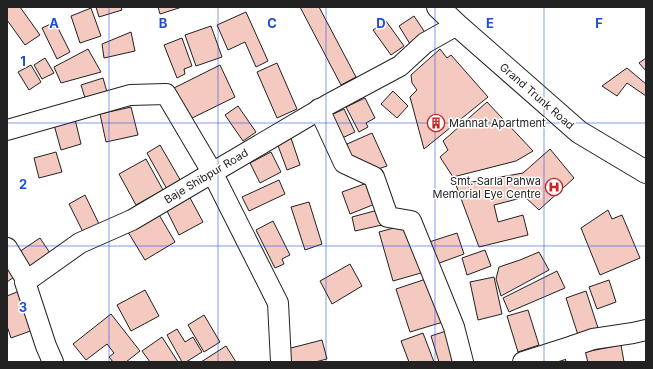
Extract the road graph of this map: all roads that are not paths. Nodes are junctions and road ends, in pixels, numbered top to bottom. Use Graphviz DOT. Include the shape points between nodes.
graph roads {
  1 [pos="446,12"];
  2 [pos="319,110"];
  3 [pos="7,130"];
  4 [pos="212,172"];
  5 [pos="646,172"];
  6 [pos="7,248"];
  7 [pos="27,280"];
  8 [pos="646,330"];
  9 [pos="575,354"];
  10 [pos="53,362"];
  11 [pos="281,362"];
  12 [pos="464,362"];
  13 [pos="522,362"];
  1 -- 2 [label="street, Baje Shibpur Road" via="425,43 400,66"];
  1 -- 5 [label="main road, Grand Trunk Road" via="579,132"];
  2 -- 4 [label="street, Baje Shibpur Road"];
  2 -- 12 [label="street" via="344,163 374,177 388,217 411,221 454,327"];
  3 -- 4 [label="street" via="130,95 166,94"];
  4 -- 7 [label="street, Baje Shibpur Road" via="132,220 80,244"];
  4 -- 11 [label="street" via="278,303"];
  6 -- 7 [label="street"];
  7 -- 10 [label="street" via="25,282 43,339"];
  8 -- 9 [label="street" via="593,340"];
  9 -- 13 [label="street"];
}
